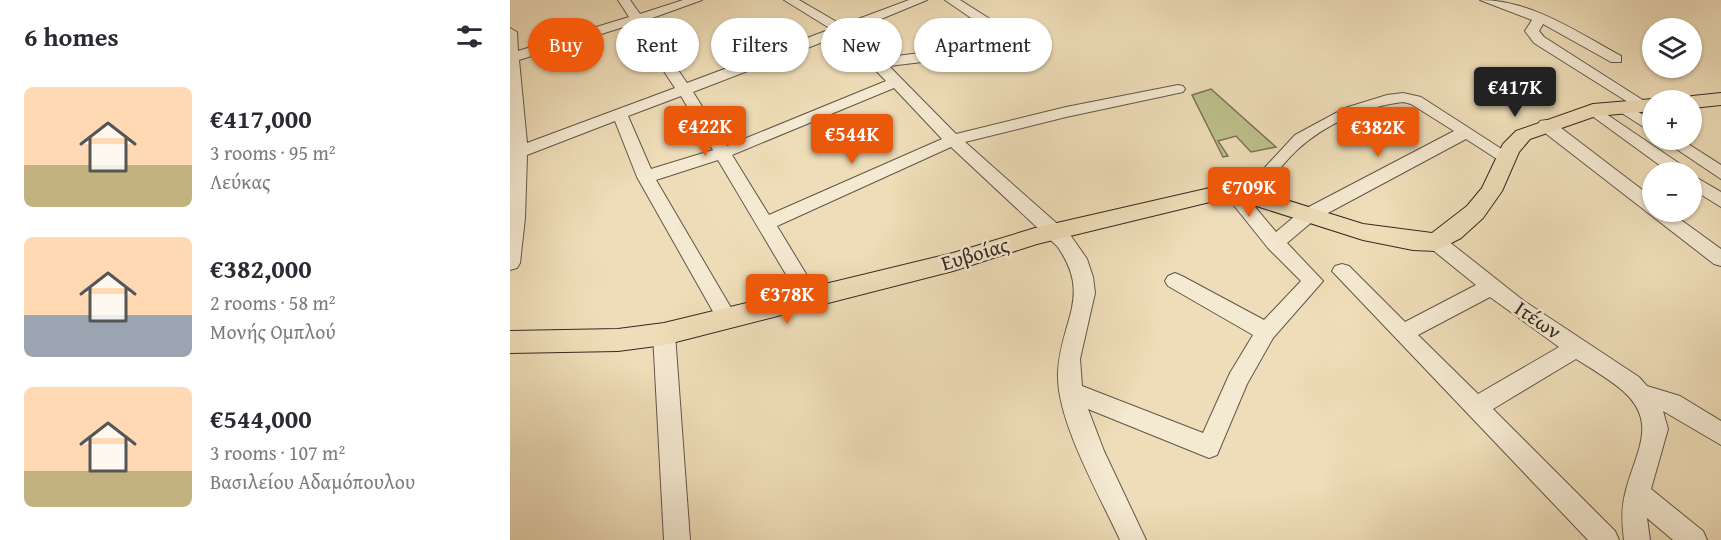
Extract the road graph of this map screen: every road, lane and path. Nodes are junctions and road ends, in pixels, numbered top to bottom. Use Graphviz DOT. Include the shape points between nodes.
graph roads {
  1 [pos="624,0"];
  2 [pos="696,0"];
  3 [pos="790,0"];
  4 [pos="921,0"];
  5 [pos="951,0"];
  6 [pos="1486,0"];
  7 [pos="637,18"];
  8 [pos="641,18"];
  9 [pos="822,18"];
  10 [pos="874,18"];
  11 [pos="1540,18"];
  12 [pos="616,26"];
  13 [pos="510,32"];
  14 [pos="821,38"];
  15 [pos="512,58"];
  16 [pos="1616,59"];
  17 [pos="902,60"];
  18 [pos="673,72"];
  19 [pos="886,72"];
  20 [pos="896,82"];
  21 [pos="1178,89"];
  22 [pos="685,91"];
  23 [pos="1721,99"];
  24 [pos="1642,101"];
  25 [pos="1702,101"];
  26 [pos="1642,106"];
  27 [pos="1622,107"];
  28 [pos="1593,110"];
  29 [pos="620,115"];
  30 [pos="1642,121"];
  31 [pos="1546,125"];
  32 [pos="1466,132"];
  33 [pos="953,140"];
  34 [pos="1686,150"];
  35 [pos="519,152"];
  36 [pos="723,153"];
  37 [pos="1506,157"];
  38 [pos="1666,162"];
  39 [pos="1721,173"];
  40 [pos="646,177"];
  41 [pos="1702,188"];
  42 [pos="1241,195"];
  43 [pos="1642,199"];
  44 [pos="1721,201"];
  45 [pos="1307,216"];
  46 [pos="1671,222"];
  47 [pos="765,224"];
  48 [pos="1054,232"];
  49 [pos="1436,242"];
  50 [pos="1275,243"];
  51 [pos="1721,259"];
  52 [pos="510,263"];
  53 [pos="1342,271"];
  54 [pos="1175,281"];
  55 [pos="1491,287"];
  56 [pos="810,297"];
  57 [pos="727,318"];
  58 [pos="1266,332"];
  59 [pos="1402,333"];
  60 [pos="664,334"];
  61 [pos="510,342"];
  62 [pos="1578,347"];
  63 [pos="1072,392"];
  64 [pos="1642,395"];
  65 [pos="1475,407"];
  66 [pos="1721,434"];
  67 [pos="1637,494"];
  68 [pos="677,540"];
  69 [pos="1133,540"];
  70 [pos="1606,540"];
  71 [pos="1637,540"];
  72 [pos="1694,540"];
  1 -- 7 [label="street"];
  2 -- 8 [label="street"];
  3 -- 9 [label="street"];
  4 -- 10 [label="street"];
  5 -- 17 [label="street" via="1014,44"];
  6 -- 11 [label="street"];
  11 -- 16 [label="street"];
  11 -- 24 [label="street" via="1532,31 1539,40"];
  12 -- 15 [label="street"];
  13 -- 15 [label="street"];
  14 -- 22 [label="street"];
  15 -- 35 [label="street"];
  18 -- 22 [label="street"];
  19 -- 20 [label="street"];
  20 -- 33 [label="street"];
  20 -- 36 [label="street"];
  21 -- 33 [label="street" via="1066,111"];
  22 -- 29 [label="street"];
  22 -- 36 [label="street"];
  23 -- 25 [label="main road"];
  26 -- 27 [label="main road"];
  27 -- 28 [label="main road"];
  27 -- 30 [label="street"];
  28 -- 31 [label="main road"];
  28 -- 38 [label="street"];
  29 -- 35 [label="street"];
  29 -- 40 [label="street"];
  31 -- 37 [label="main road" via="1518,139"];
  31 -- 43 [label="street"];
  32 -- 37 [label="street"];
  32 -- 42 [label="street" via="1416,100 1382,100 1301,138"];
  32 -- 45 [label="street"];
  33 -- 47 [label="street"];
  33 -- 48 [label="street"];
  34 -- 39 [label="street"];
  35 -- 52 [label="street"];
  36 -- 40 [label="street"];
  36 -- 47 [label="street"];
  37 -- 49 [label="main road" via="1491,191 1475,212"];
  40 -- 57 [label="street"];
  41 -- 44 [label="street"];
  42 -- 45 [label="main road, Ευβοίας"];
  42 -- 48 [label="main road, Ευβοίας" via="1197,197"];
  42 -- 50 [label="street"];
  45 -- 49 [label="main road, Ευβοίας" via="1387,237"];
  45 -- 50 [label="street"];
  46 -- 51 [label="street"];
  47 -- 56 [label="street"];
  48 -- 56 [label="main road, Ευβοίας"];
  48 -- 63 [label="street" via="1078,260 1083,273 1080,324 1069,363"];
  49 -- 55 [label="street, Ιτέων"];
  50 -- 58 [label="street" via="1313,281"];
  53 -- 59 [label="street"];
  54 -- 58 [label="street"];
  55 -- 59 [label="street"];
  55 -- 62 [label="street, Ιτέων"];
  56 -- 57 [label="main road, Ευβοίας"];
  57 -- 60 [label="main road, Ευβοίας"];
  58 -- 63 [label="street" via="1238,380 1209,447"];
  59 -- 65 [label="street"];
  60 -- 61 [label="main road, Ευβοίας" via="618,340"];
  60 -- 68 [label="street"];
  62 -- 64 [label="street, Ιτέων"];
  62 -- 65 [label="street"];
  63 -- 69 [label="street"];
  64 -- 66 [label="street, Ιτέων" via="1672,403"];
  64 -- 67 [label="street, Ιτέων" via="1650,406 1656,429"];
  65 -- 70 [label="street"];
  67 -- 71 [label="street, Ιτέων"];
  67 -- 72 [label="street"];
}
